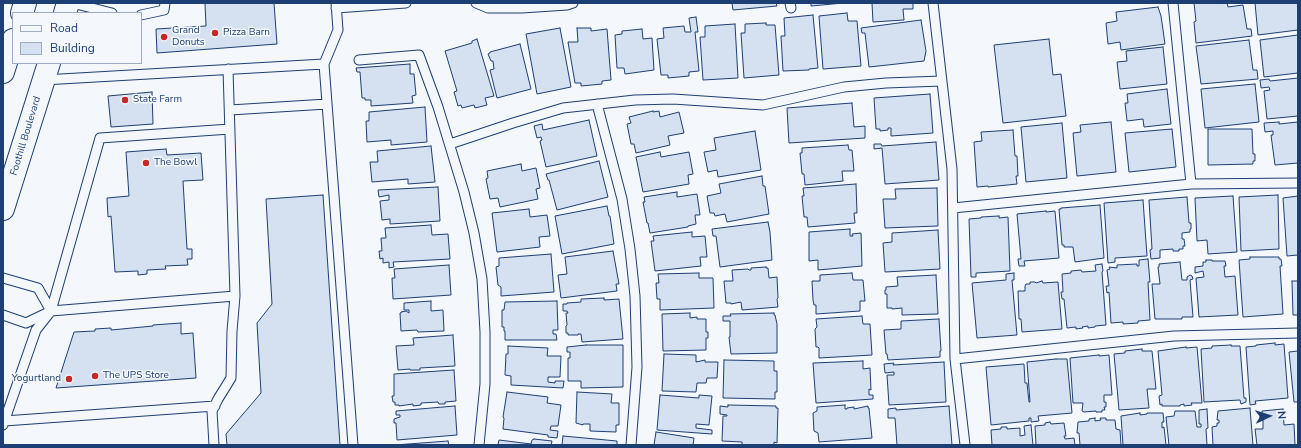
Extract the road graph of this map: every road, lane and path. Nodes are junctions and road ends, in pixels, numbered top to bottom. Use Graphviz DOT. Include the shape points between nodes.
graph roads {
  1 [pos="72,3"];
  2 [pos="165,3"];
  3 [pos="406,3"];
  4 [pos="476,3"];
  5 [pos="573,3"];
  6 [pos="933,3"];
  7 [pos="1173,3"];
  8 [pos="336,6"];
  9 [pos="108,12"];
  10 [pos="142,15"];
  11 [pos="12,43"];
  12 [pos="359,60"];
  13 [pos="324,64"];
  14 [pos="228,69"];
  15 [pos="3,72"];
  16 [pos="46,72"];
  17 [pos="942,81"];
  18 [pos="327,104"];
  19 [pos="597,104"];
  20 [pos="230,110"];
  21 [pos="230,128"];
  22 [pos="450,144"];
  23 [pos="1298,183"];
  24 [pos="1191,184"];
  25 [pos="953,208"];
  26 [pos="3,209"];
  27 [pos="3,278"];
  28 [pos="236,296"];
  29 [pos="51,311"];
  30 [pos="3,315"];
  31 [pos="1298,333"];
  32 [pos="955,359"];
  33 [pos="215,406"];
  34 [pos="4,423"];
  35 [pos="214,445"];
  36 [pos="353,445"];
  37 [pos="479,445"];
  38 [pos="631,445"];
  39 [pos="965,445"];
  1 -- 9 [label="lane"];
  2 -- 10 [label="lane" via="164,10"];
  3 -- 8 [label="lane"];
  4 -- 5 [label="lane" via="488,8"];
  6 -- 17 [label="lane"];
  7 -- 24 [label="lane"];
  8 -- 13 [label="lane" via="338,30"];
  11 -- 15 [label="main road"];
  12 -- 22 [label="lane" via="419,55"];
  13 -- 14 [label="lane"];
  13 -- 18 [label="lane"];
  14 -- 16 [label="lane"];
  14 -- 20 [label="lane"];
  16 -- 26 [label="main road, Foothill Boulevard"];
  17 -- 19 [label="lane" via="844,87 763,105 673,99"];
  17 -- 25 [label="lane" via="952,169"];
  18 -- 20 [label="lane"];
  18 -- 36 [label="lane"];
  19 -- 22 [label="lane" via="557,110"];
  19 -- 38 [label="lane" via="622,199 635,296 637,367"];
  20 -- 21 [label="lane"];
  21 -- 28 [label="lane"];
  21 -- 29 [label="lane" via="100,138"];
  22 -- 37 [label="lane" via="474,233 482,280 485,384"];
  23 -- 24 [label="lane"];
  24 -- 25 [label="lane"];
  25 -- 32 [label="lane"];
  27 -- 29 [label="lane" via="38,288"];
  28 -- 29 [label="lane"];
  28 -- 33 [label="lane" via="231,378"];
  29 -- 30 [label="lane" via="26,323"];
  29 -- 34 [label="lane" via="36,330"];
  31 -- 32 [label="lane" via="1174,336"];
  32 -- 39 [label="lane"];
  33 -- 34 [label="lane"];
  33 -- 35 [label="lane" via="212,411"];
}
